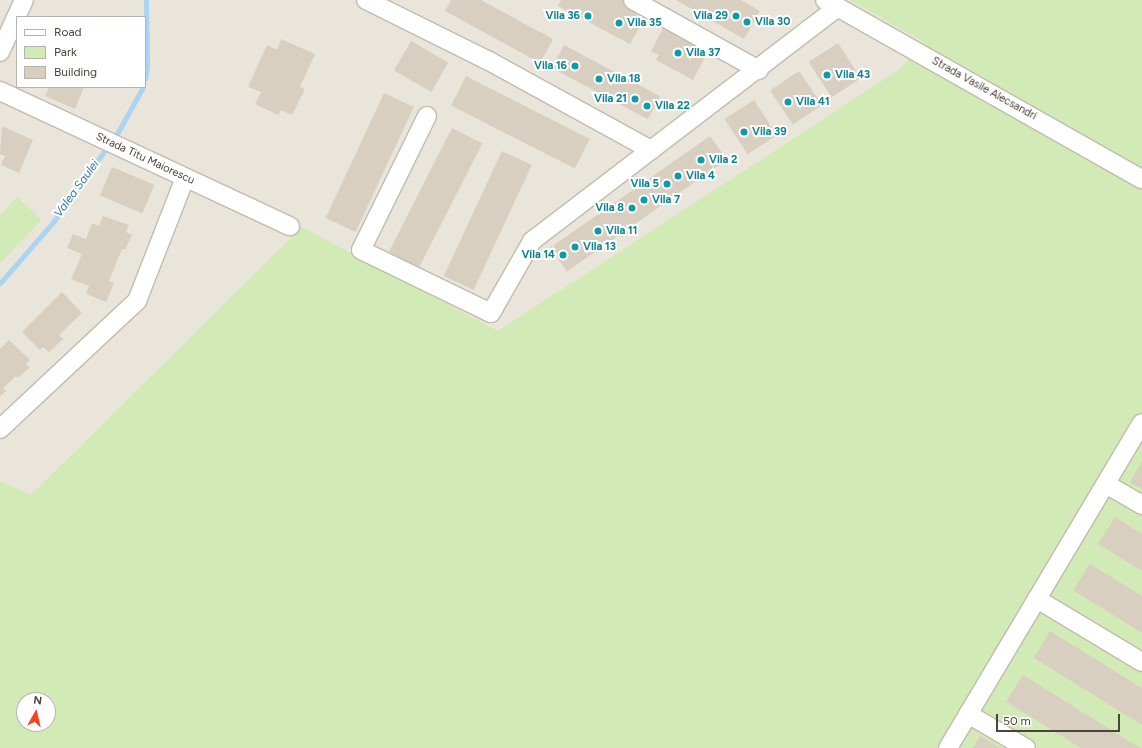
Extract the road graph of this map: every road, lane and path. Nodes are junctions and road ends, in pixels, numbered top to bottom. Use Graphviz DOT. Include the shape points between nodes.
graph roads {
  1 [pos="24,0"];
  2 [pos="366,0"];
  3 [pos="633,0"];
  4 [pos="832,4"];
  5 [pos="17,16"];
  6 [pos="16,17"];
  7 [pos="0,52"];
  8 [pos="759,70"];
  9 [pos="0,91"];
  10 [pos="427,116"];
  11 [pos="651,150"];
  12 [pos="185,178"];
  13 [pos="1142,179"];
  14 [pos="290,226"];
  15 [pos="1142,423"];
  16 [pos="0,430"];
  17 [pos="1106,484"];
  18 [pos="1142,505"];
  19 [pos="1037,599"];
  20 [pos="1142,662"];
  21 [pos="968,714"];
  22 [pos="948,748"];
  23 [pos="1026,748"];
  1 -- 5 [label="street"];
  2 -- 11 [label="street" via="489,61"];
  3 -- 8 [label="street"];
  4 -- 8 [label="street"];
  4 -- 13 [label="street, Strada Vasile Alecsandri"];
  6 -- 7 [label="street"];
  8 -- 11 [label="street"];
  9 -- 12 [label="street, Strada Titu Maiorescu"];
  10 -- 11 [label="street" via="361,250 491,313 532,241"];
  12 -- 14 [label="street, Strada Titu Maiorescu"];
  12 -- 16 [label="street" via="137,301"];
  15 -- 17 [label="street"];
  17 -- 18 [label="street"];
  17 -- 19 [label="street"];
  19 -- 20 [label="street"];
  19 -- 21 [label="street"];
  21 -- 22 [label="street"];
  21 -- 23 [label="street"];
}
